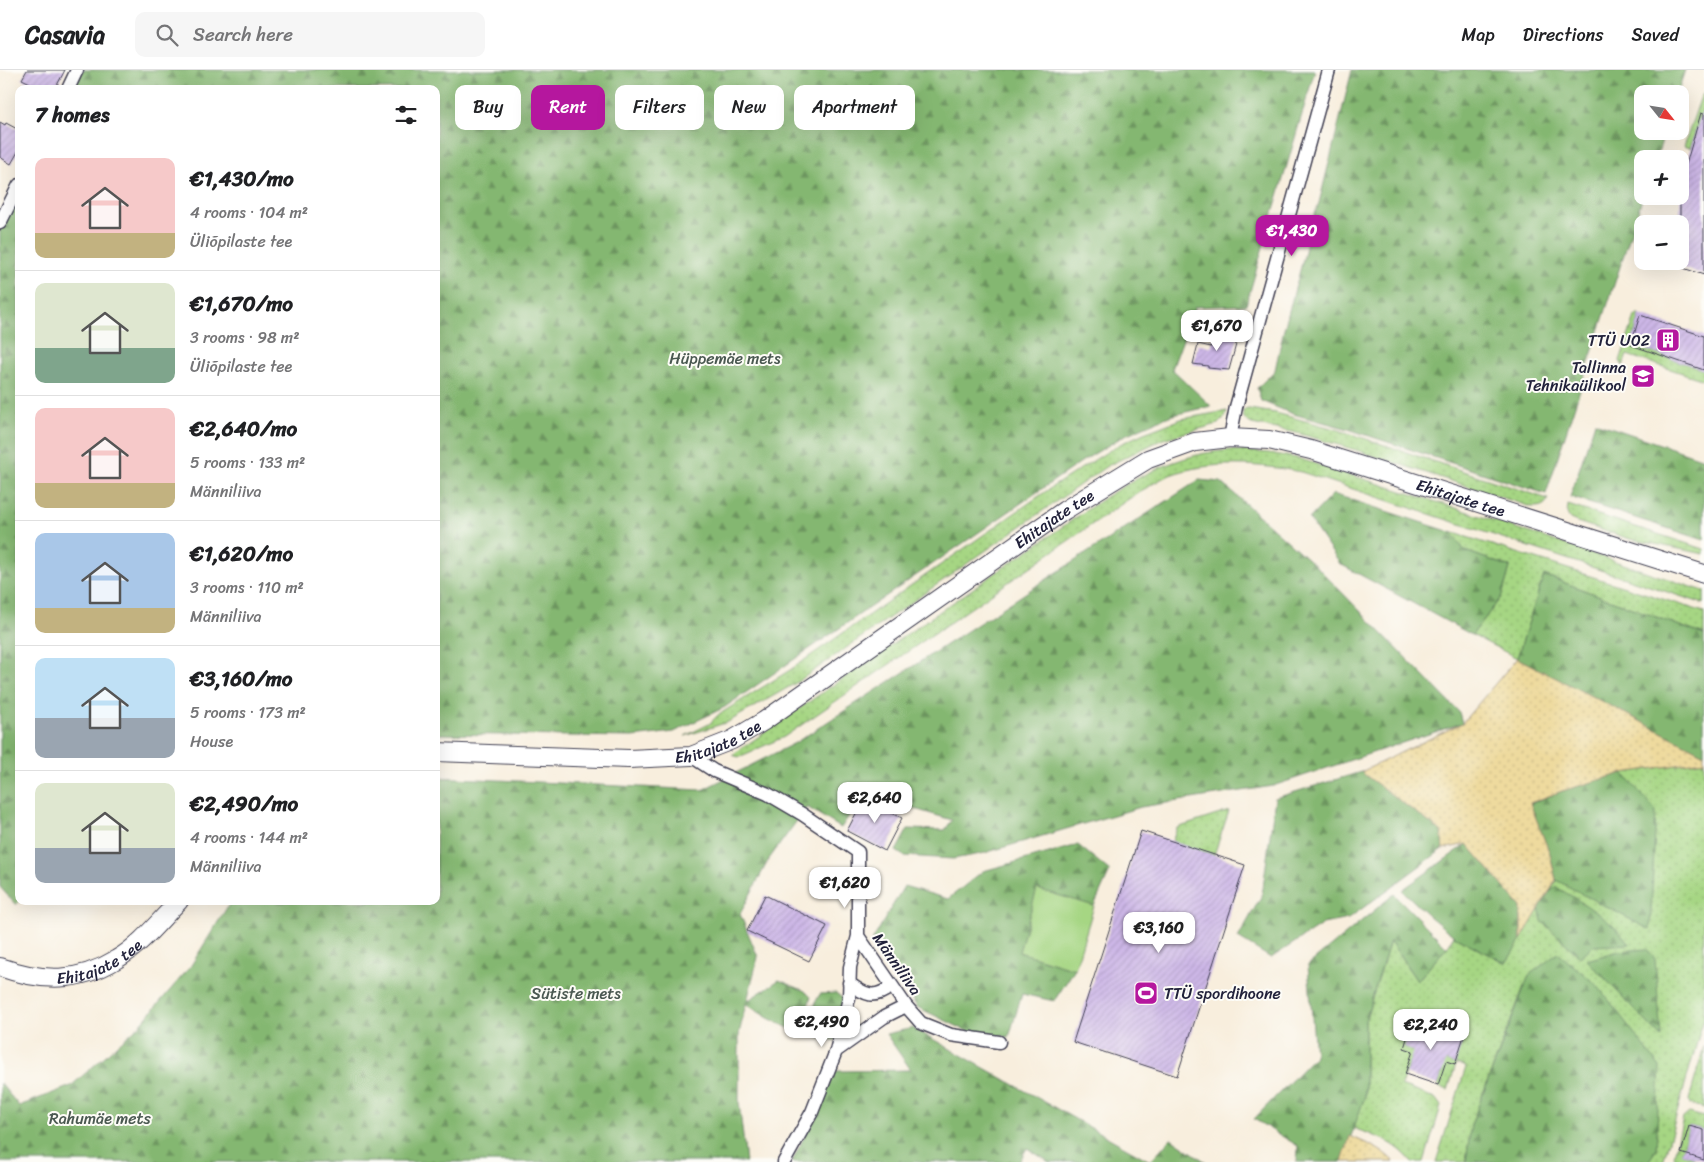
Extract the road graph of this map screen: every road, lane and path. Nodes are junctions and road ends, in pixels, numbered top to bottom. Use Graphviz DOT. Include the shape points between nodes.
graph roads {
  1 [pos="77,70"];
  2 [pos="1329,70"];
  3 [pos="70,85"];
  4 [pos="15,192"];
  5 [pos="0,223"];
  6 [pos="1230,438"];
  7 [pos="1704,574"];
  8 [pos="440,752"];
  9 [pos="691,756"];
  10 [pos="175,905"];
  11 [pos="858,936"];
  12 [pos="0,967"];
  13 [pos="849,983"];
  14 [pos="892,986"];
  15 [pos="906,1006"];
  16 [pos="1000,1042"];
  17 [pos="836,1051"];
  18 [pos="784,1162"];
  1 -- 3 [label="street"];
  2 -- 6 [label="street"];
  4 -- 5 [label="street"];
  6 -- 7 [label="main road, Ehitajate tee" via="1269,440 1311,450"];
  6 -- 9 [label="main road, Ehitajate tee" via="1195,442 1148,459 1065,510 764,721 732,740"];
  8 -- 9 [label="main road, Ehitajate tee" via="629,759"];
  9 -- 11 [label="street, Männiliiva" via="714,771 768,794 858,852"];
  10 -- 12 [label="main road, Ehitajate tee" via="139,941 100,968 63,978 43,978"];
  11 -- 13 [label="street"];
  11 -- 14 [label="street, Männiliiva"];
  13 -- 14 [label="street" via="873,995"];
  13 -- 17 [label="street" via="849,998"];
  14 -- 15 [label="street, Männiliiva"];
  15 -- 16 [label="street, Männiliiva" via="921,1023 951,1035"];
  15 -- 17 [label="street"];
  17 -- 18 [label="street" via="812,1112"];
}
